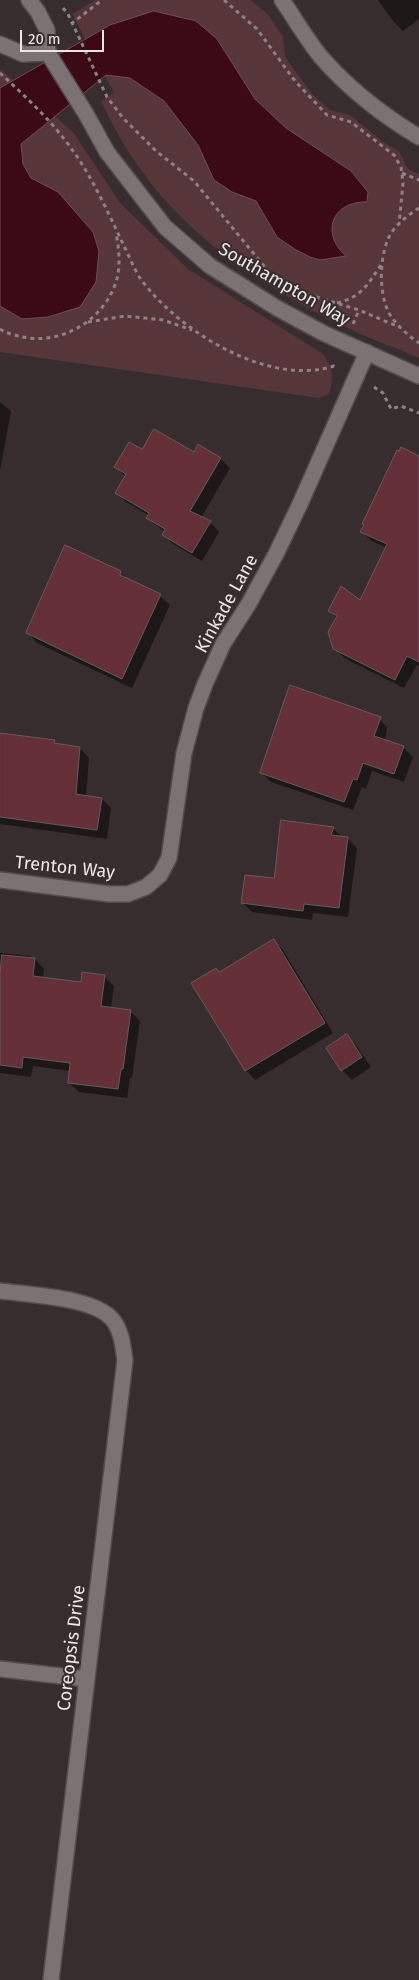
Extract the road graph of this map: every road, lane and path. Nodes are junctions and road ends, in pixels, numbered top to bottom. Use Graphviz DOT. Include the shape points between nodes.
graph roads {
  1 [pos="29,0"];
  2 [pos="102,0"];
  3 [pos="224,0"];
  4 [pos="282,0"];
  5 [pos="71,24"];
  6 [pos="73,29"];
  7 [pos="0,44"];
  8 [pos="48,54"];
  9 [pos="0,73"];
  10 [pos="419,137"];
  11 [pos="402,174"];
  12 [pos="419,180"];
  13 [pos="419,208"];
  14 [pos="399,225"];
  15 [pos="115,227"];
  16 [pos="383,262"];
  17 [pos="336,303"];
  18 [pos="87,322"];
  19 [pos="399,327"];
  20 [pos="0,329"];
  21 [pos="199,333"];
  22 [pos="419,343"];
  23 [pos="366,352"];
  24 [pos="356,376"];
  25 [pos="419,376"];
  26 [pos="419,413"];
  27 [pos="0,880"];
  28 [pos="152,882"];
  29 [pos="0,1291"];
  30 [pos="0,1670"];
  31 [pos="87,1679"];
  32 [pos="51,1980"];
  1 -- 8 [label="street, Southampton Way" via="47,30"];
  2 -- 5 [label="path"];
  3 -- 11 [label="path" via="258,28 295,81 327,115 351,122 394,155"];
  4 -- 10 [label="street" via="320,56 351,89 387,118"];
  6 -- 17 [label="path" via="107,97 123,118 156,151 194,181 268,271 310,294"];
  7 -- 8 [label="street" via="23,54"];
  8 -- 23 [label="street, Southampton Way" via="107,152 165,227 210,266 323,333"];
  9 -- 15 [label="path" via="57,130 74,152"];
  11 -- 12 [label="path"];
  11 -- 14 [label="path"];
  13 -- 14 [label="path"];
  14 -- 16 [label="path" via="389,237"];
  15 -- 18 [label="path" via="120,255 116,282 103,307"];
  15 -- 21 [label="path" via="140,278 178,320"];
  16 -- 17 [label="path" via="367,286 351,300"];
  16 -- 19 [label="path" via="386,307"];
  17 -- 19 [label="path"];
  18 -- 20 [label="path" via="58,337 49,338 30,339"];
  18 -- 21 [label="path" via="125,316 163,320"];
  19 -- 22 [label="path"];
  21 -- 24 [label="path" via="226,350 270,366 324,370 334,366"];
  23 -- 24 [label="street, Kinkade Lane"];
  23 -- 25 [label="street, Southampton Way"];
  24 -- 26 [label="path" via="383,393 391,410 401,406"];
  24 -- 28 [label="street, Kinkade Lane" via="276,554 223,644 205,684 184,753 169,858"];
  27 -- 28 [label="street, Trenton Way" via="109,894 128,894"];
  29 -- 31 [label="street, Coreopsis Drive" via="86,1302 103,1310 114,1321 122,1338 125,1360"];
  30 -- 31 [label="street"];
  31 -- 32 [label="street, Coreopsis Drive"];
}
